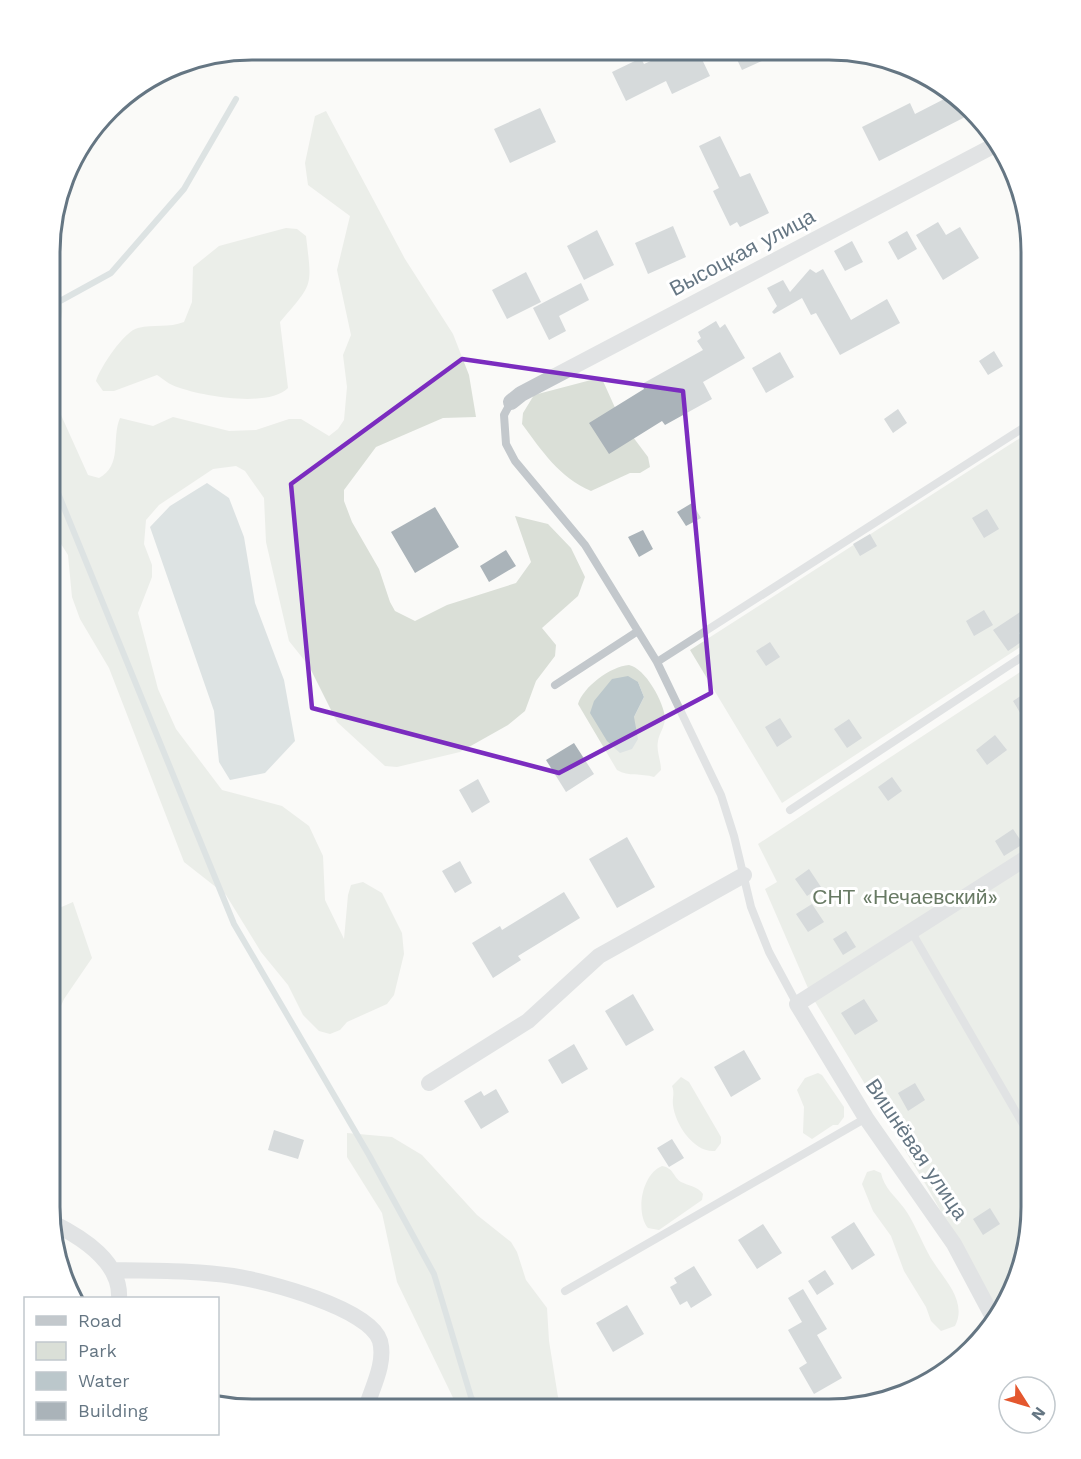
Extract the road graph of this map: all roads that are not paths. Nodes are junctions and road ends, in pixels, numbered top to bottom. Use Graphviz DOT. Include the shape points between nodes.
graph roads {
  1 [pos="990,147"];
  2 [pos="512,402"];
  3 [pos="1021,429"];
  4 [pos="639,631"];
  5 [pos="1021,658"];
  6 [pos="657,662"];
  7 [pos="555,685"];
  8 [pos="790,810"];
  9 [pos="1021,861"];
  10 [pos="744,875"];
  11 [pos="910,930"];
  12 [pos="797,1004"];
  13 [pos="429,1083"];
  14 [pos="866,1118"];
  15 [pos="1021,1121"];
  16 [pos="61,1227"];
  17 [pos="113,1270"];
  18 [pos="566,1291"];
  19 [pos="119,1297"];
  20 [pos="990,1312"];
  21 [pos="368,1399"];
  1 -- 2 [label="street, Высоцкая улица"];
  2 -- 4 [label="lane" via="504,416 503,429 515,461 585,545"];
  3 -- 6 [label="lane"];
  4 -- 6 [label="lane"];
  4 -- 7 [label="lane"];
  5 -- 8 [label="lane"];
  6 -- 10 [label="lane" via="721,795"];
  9 -- 11 [label="street"];
  10 -- 12 [label="lane" via="751,907 769,952"];
  10 -- 13 [label="street" via="599,956 528,1021"];
  11 -- 12 [label="street"];
  11 -- 15 [label="lane"];
  12 -- 14 [label="street, Вишнёвая улица"];
  14 -- 18 [label="lane"];
  14 -- 20 [label="street, Вишнёвая улица" via="954,1244"];
  16 -- 17 [label="street" via="91,1246"];
  17 -- 19 [label="street"];
  17 -- 21 [label="street" via="234,1276 327,1302 356,1315 375,1331 381,1350"];
}
